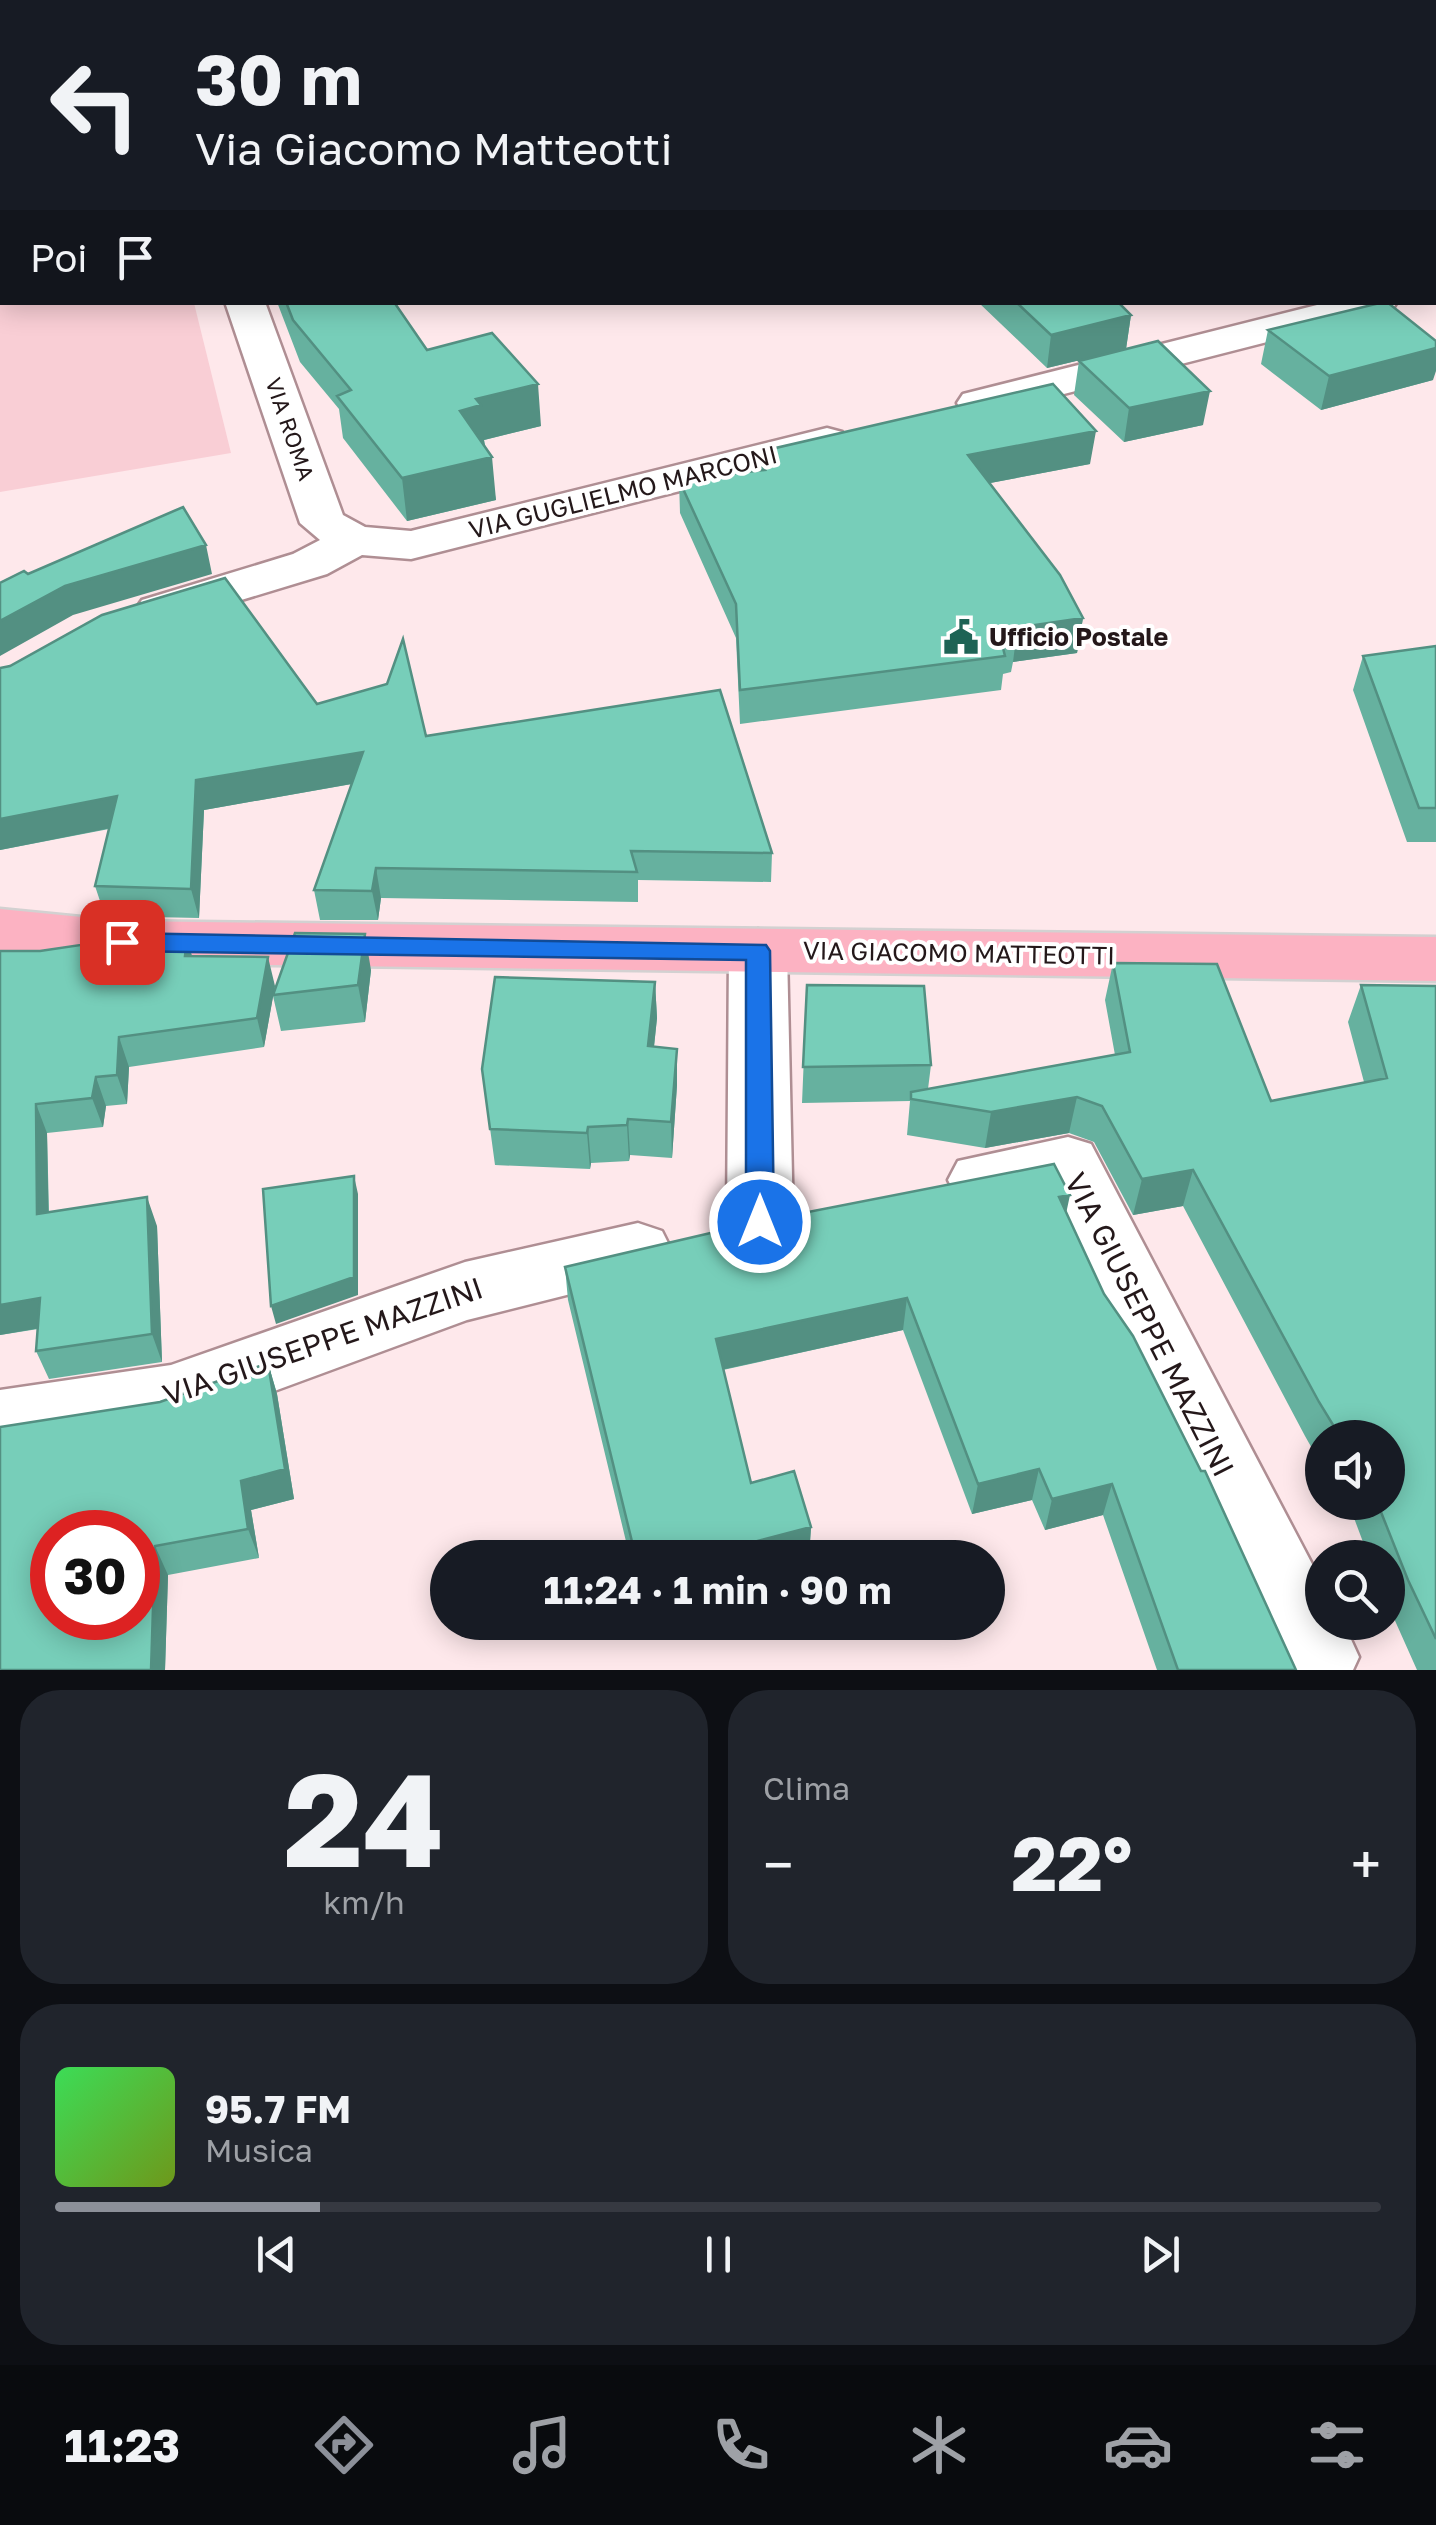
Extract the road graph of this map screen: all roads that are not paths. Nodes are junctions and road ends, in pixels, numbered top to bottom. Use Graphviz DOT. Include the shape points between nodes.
graph roads {
  1 [pos="246,305"];
  2 [pos="1366,305"];
  3 [pos="931,414"];
  4 [pos="873,429"];
  5 [pos="354,540"];
  6 [pos="110,624"];
  7 [pos="0,930"];
  8 [pos="122,942"];
  9 [pos="758,951"];
  10 [pos="0,957"];
  11 [pos="1436,959"];
  12 [pos="914,1193"];
  13 [pos="0,1423"];
  14 [pos="1319,1657"];
  1 -- 5 [label="street, VIA ROMA" via="323,523"];
  2 -- 3 [label="street"];
  4 -- 5 [label="street, VIA GUGLIELMO MARCONI" via="411,545"];
  5 -- 6 [label="street" via="310,564"];
  7 -- 8 [label="main road, VIA GIACOMO MATTEOTTI"];
  8 -- 9 [label="main road, VIA GIACOMO MATTEOTTI"];
  8 -- 10 [label="main road, VIA GIACOMO MATTEOTTI"];
  9 -- 11 [label="main road, VIA GIACOMO MATTEOTTI"];
  9 -- 13 [label="street, VIA GIUSEPPE MAZZINI" via="789,1217 465,1291 171,1397"];
  12 -- 14 [label="street, VIA GIUSEPPE MAZZINI" via="1068,1163"];
}
